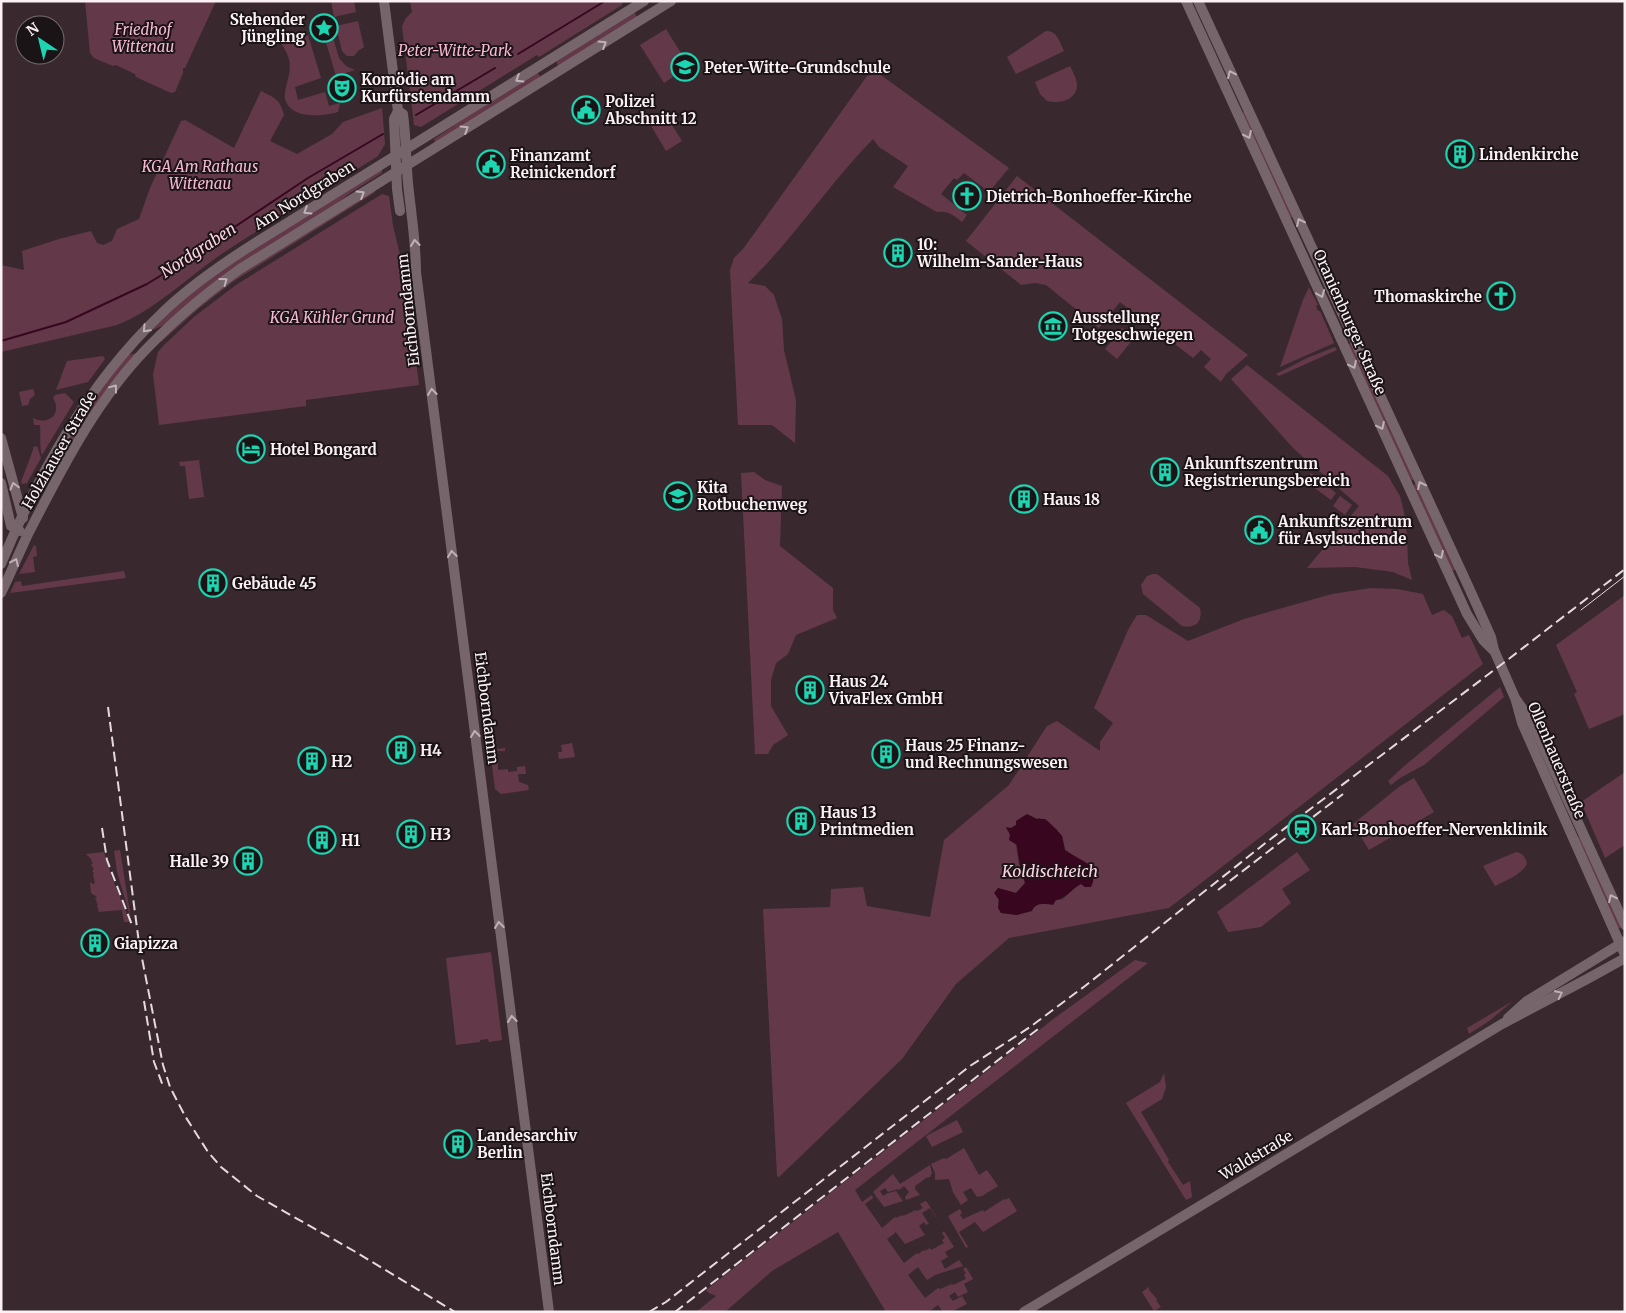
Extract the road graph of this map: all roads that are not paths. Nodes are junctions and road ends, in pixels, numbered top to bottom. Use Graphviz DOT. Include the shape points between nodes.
graph roads {
  1 [pos="384,1"];
  2 [pos="644,1"];
  3 [pos="671,1"];
  4 [pos="1186,1"];
  5 [pos="1198,1"];
  6 [pos="547,62"];
  7 [pos="554,74"];
  8 [pos="398,111"];
  9 [pos="426,136"];
  10 [pos="406,149"];
  11 [pos="434,149"];
  12 [pos="396,156"];
  13 [pos="407,165"];
  14 [pos="396,171"];
  15 [pos="400,211"];
  16 [pos="160,335"];
  17 [pos="133,342"];
  18 [pos="1,438"];
  19 [pos="45,472"];
  20 [pos="58,479"];
  21 [pos="1,483"];
  22 [pos="22,516"];
  23 [pos="15,529"];
  24 [pos="29,533"];
  25 [pos="1,564"];
  26 [pos="1,593"];
  27 [pos="1494,650"];
  28 [pos="1516,698"];
  29 [pos="1576,832"];
  30 [pos="1625,925"];
  31 [pos="1622,942"];
  32 [pos="1625,956"];
  33 [pos="1502,1024"];
  34 [pos="548,1312"];
  35 [pos="1024,1312"];
  1 -- 8 [label="main road, Eichborndamm"];
  2 -- 6 [label="main road, Am Nordgraben"];
  7 -- 3 [label="main road, Am Nordgraben, one-way"];
  4 -- 27 [label="main road, Oranienburger Straße, one-way" via="1468,614 1483,640"];
  27 -- 5 [label="main road, Oranienburger Straße, one-way" via="1470,590"];
  6 -- 7 [label="main road"];
  6 -- 9 [label="main road, Am Nordgraben, one-way"];
  11 -- 7 [label="main road, Am Nordgraben, one-way"];
  8 -- 10 [label="main road, Eichborndamm" via="403,114"];
  8 -- 12 [label="main road, Eichborndamm" via="394,119"];
  9 -- 10 [label="main road, Am Nordgraben"];
  9 -- 11 [label="main road"];
  10 -- 12 [label="main road, Am Nordgraben"];
  10 -- 13 [label="main road, Eichborndamm"];
  11 -- 13 [label="main road, Am Nordgraben"];
  12 -- 14 [label="main road, Eichborndamm"];
  12 -- 17 [label="main road, Am Nordgraben, one-way" via="218,267 178,298"];
  13 -- 14 [label="main road, Am Nordgraben"];
  34 -- 13 [label="main road, Eichborndamm, one-way" via="416,272"];
  14 -- 15 [label="main road, Eichborndamm"];
  16 -- 14 [label="main road, Am Nordgraben, one-way" via="233,274"];
  20 -- 16 [label="main road, Holzhauser Straße, one-way" via="106,399"];
  17 -- 19 [label="main road, Holzhauser Straße" via="86,402"];
  22 -- 18 [label="main road, one-way"];
  19 -- 20 [label="main road"];
  19 -- 22 [label="main road, Holzhauser Straße"];
  20 -- 24 [label="main road, Holzhauser Straße"];
  21 -- 23 [label="main road" via="11,526"];
  22 -- 23 [label="main road, Holzhauser Straße"];
  22 -- 24 [label="main road"];
  23 -- 24 [label="main road"];
  23 -- 25 [label="main road, Holzhauser Straße"];
  26 -- 24 [label="main road, Holzhauser Straße, one-way"];
  27 -- 28 [label="main road, Oranienburger Straße"];
  28 -- 29 [label="main road, Ollenhauerstraße" via="1520,718"];
  30 -- 29 [label="main road, Ollenhauerstraße, one-way"];
  29 -- 31 [label="main road, Ollenhauerstraße"];
  31 -- 32 [label="main road, Ollenhauerstraße"];
  31 -- 33 [label="main road, Waldstraße" via="1527,1001"];
  33 -- 32 [label="main road, Waldstraße, one-way"];
  33 -- 35 [label="main road, Waldstraße"];
}
